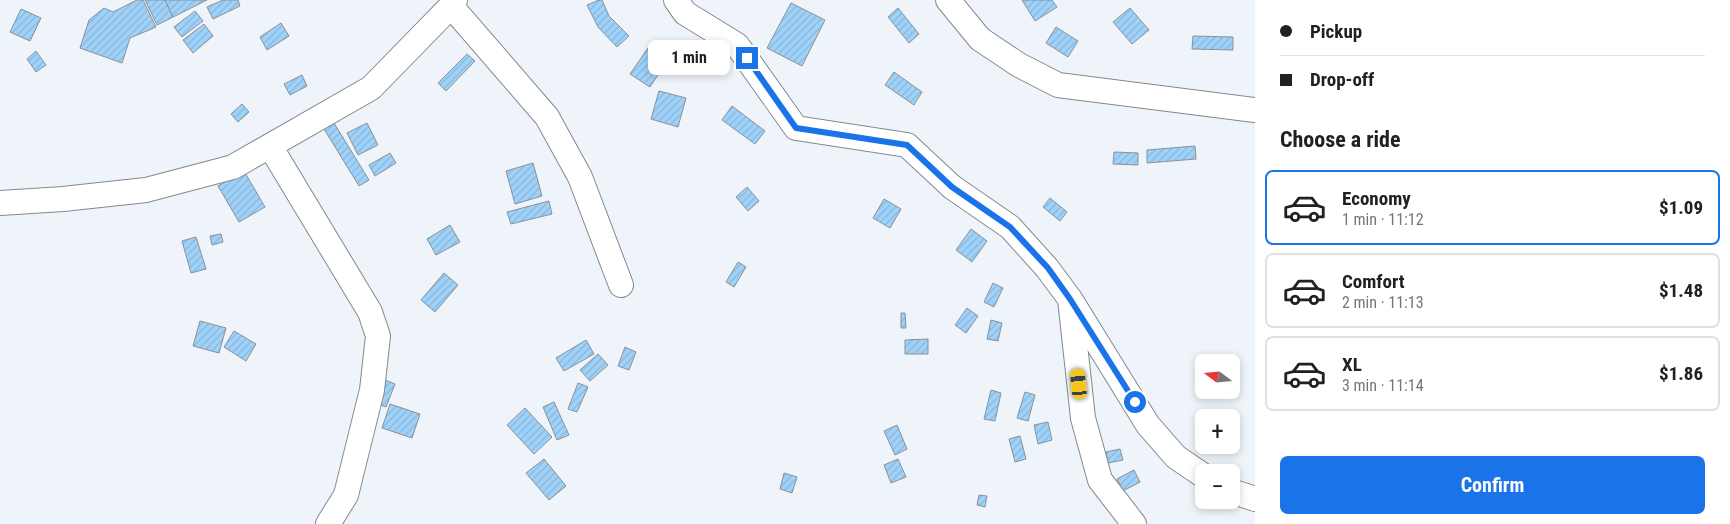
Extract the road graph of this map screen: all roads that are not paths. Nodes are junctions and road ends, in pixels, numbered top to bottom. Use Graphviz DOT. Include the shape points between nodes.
graph roads {
  1 [pos="676,0"];
  2 [pos="948,0"];
  3 [pos="453,3"];
  4 [pos="1255,110"];
  5 [pos="270,146"];
  6 [pos="0,203"];
  7 [pos="621,285"];
  8 [pos="1070,299"];
  9 [pos="1195,470"];
  10 [pos="1240,494"];
  11 [pos="1255,499"];
  12 [pos="328,524"];
  13 [pos="1134,524"];
  1 -- 8 [label="street" via="685,13 738,45 796,128 907,145 952,187 1010,227 1048,268"];
  2 -- 4 [label="street" via="980,39 1018,65 1058,84"];
  3 -- 5 [label="street" via="371,88"];
  3 -- 7 [label="street" via="547,117 580,177"];
  5 -- 6 [label="street" via="233,167 146,190"];
  5 -- 12 [label="street" via="370,312 378,336 372,390 357,453 346,494"];
  8 -- 9 [label="street" via="1148,425 1176,457"];
  8 -- 13 [label="street" via="1083,418 1100,480"];
  10 -- 11 [label="street"];
}
